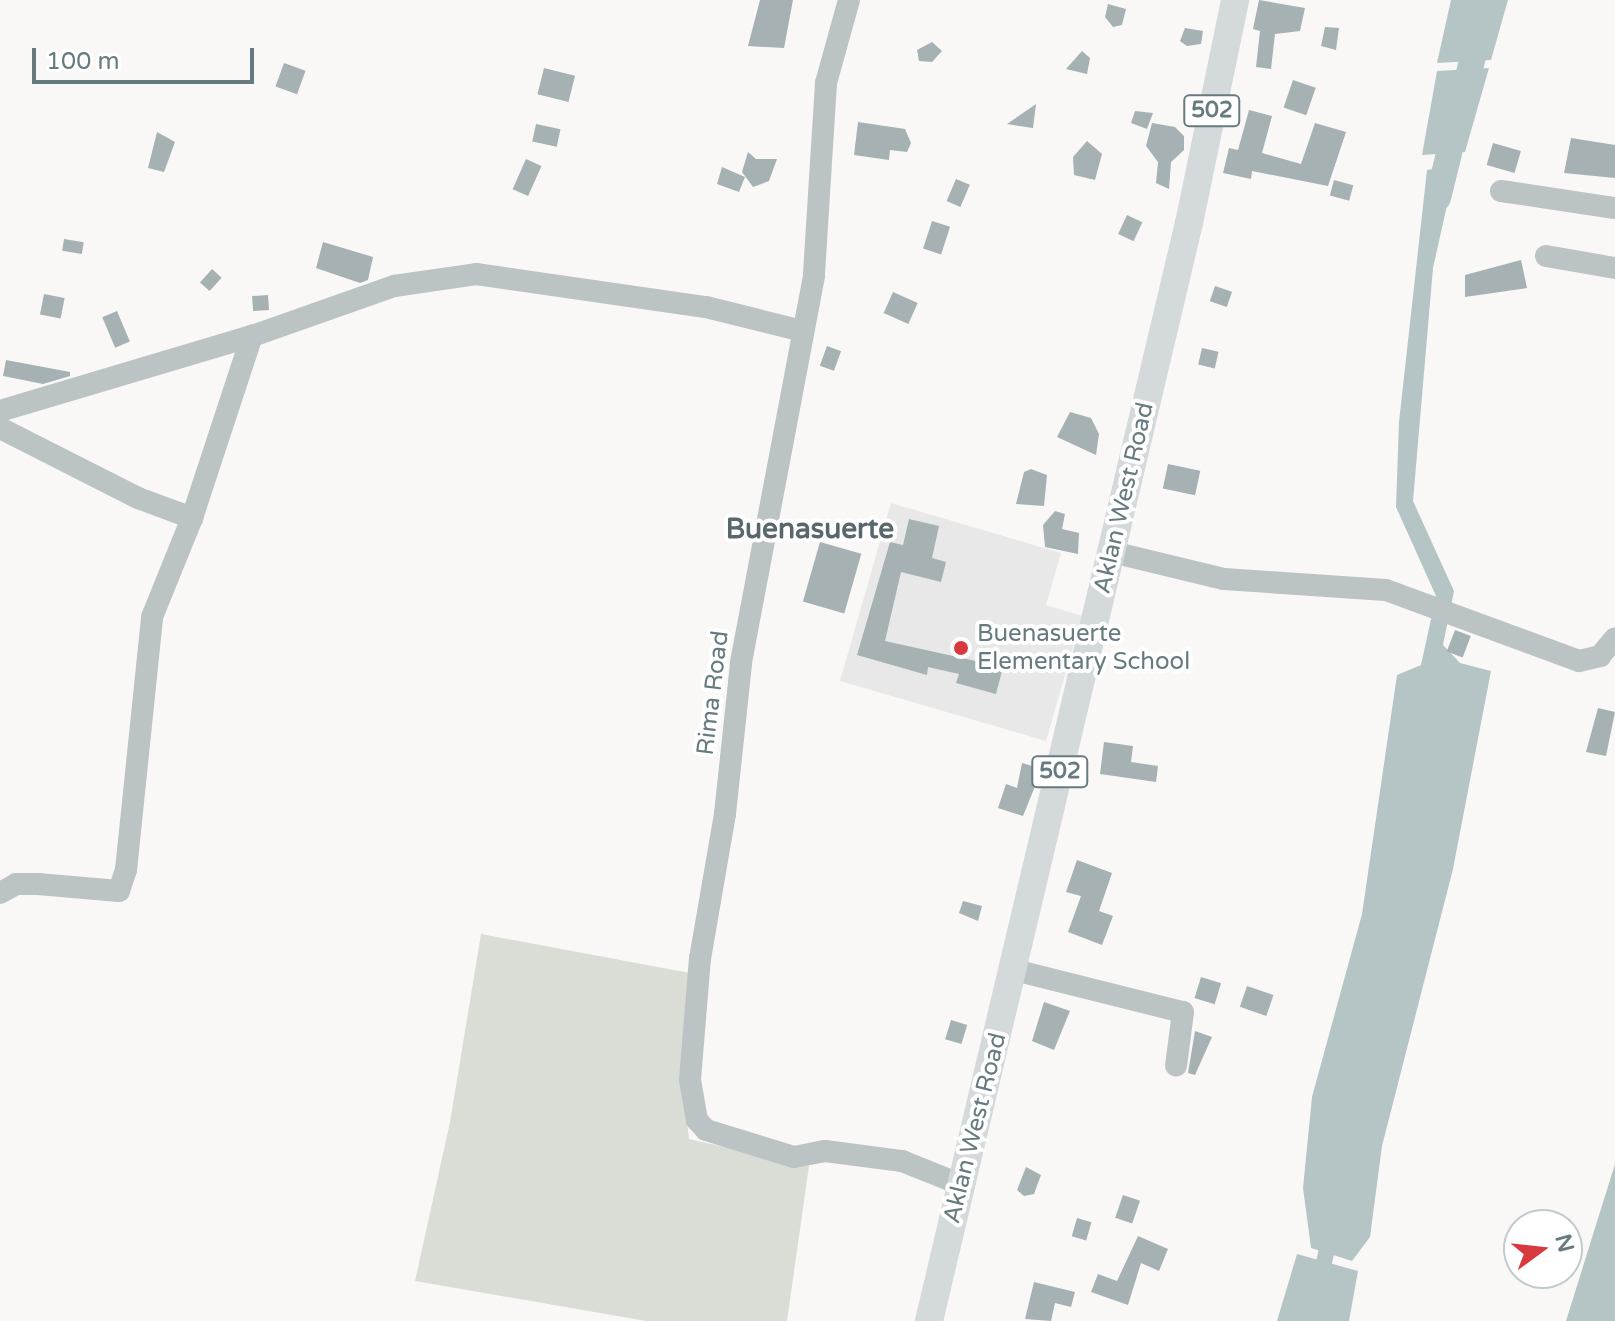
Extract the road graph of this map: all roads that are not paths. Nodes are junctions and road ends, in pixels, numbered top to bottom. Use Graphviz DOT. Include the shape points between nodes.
graph roads {
  1 [pos="849,0"];
  2 [pos="1235,0"];
  3 [pos="1501,191"];
  4 [pos="1615,208"];
  5 [pos="1546,256"];
  6 [pos="1615,268"];
  7 [pos="802,331"];
  8 [pos="252,336"];
  9 [pos="0,411"];
  10 [pos="0,428"];
  11 [pos="192,518"];
  12 [pos="1112,552"];
  13 [pos="1615,638"];
  14 [pos="0,893"];
  15 [pos="1014,970"];
  16 [pos="1176,1066"];
  17 [pos="962,1185"];
  18 [pos="929,1321"];
  1 -- 7 [label="street, Rima Road" via="826,83 818,241"];
  2 -- 12 [label="main road, Aklan West Road / 502"];
  3 -- 4 [label="street"];
  5 -- 6 [label="street"];
  7 -- 8 [label="street" via="706,307 476,274 394,286"];
  7 -- 17 [label="street, Rima Road" via="741,664 725,814 700,958 692,1101 706,1130 794,1157 825,1151 902,1161"];
  8 -- 9 [label="street"];
  8 -- 11 [label="street"];
  10 -- 11 [label="street" via="138,498"];
  11 -- 14 [label="street" via="152,617 126,870 119,891 16,884"];
  12 -- 13 [label="street" via="1224,579 1386,590 1579,661 1600,656"];
  12 -- 15 [label="main road, Aklan West Road / 502"];
  15 -- 16 [label="street" via="1183,1012"];
  15 -- 17 [label="main road, Aklan West Road / 502"];
  17 -- 18 [label="main road, Aklan West Road / 502"];
}
